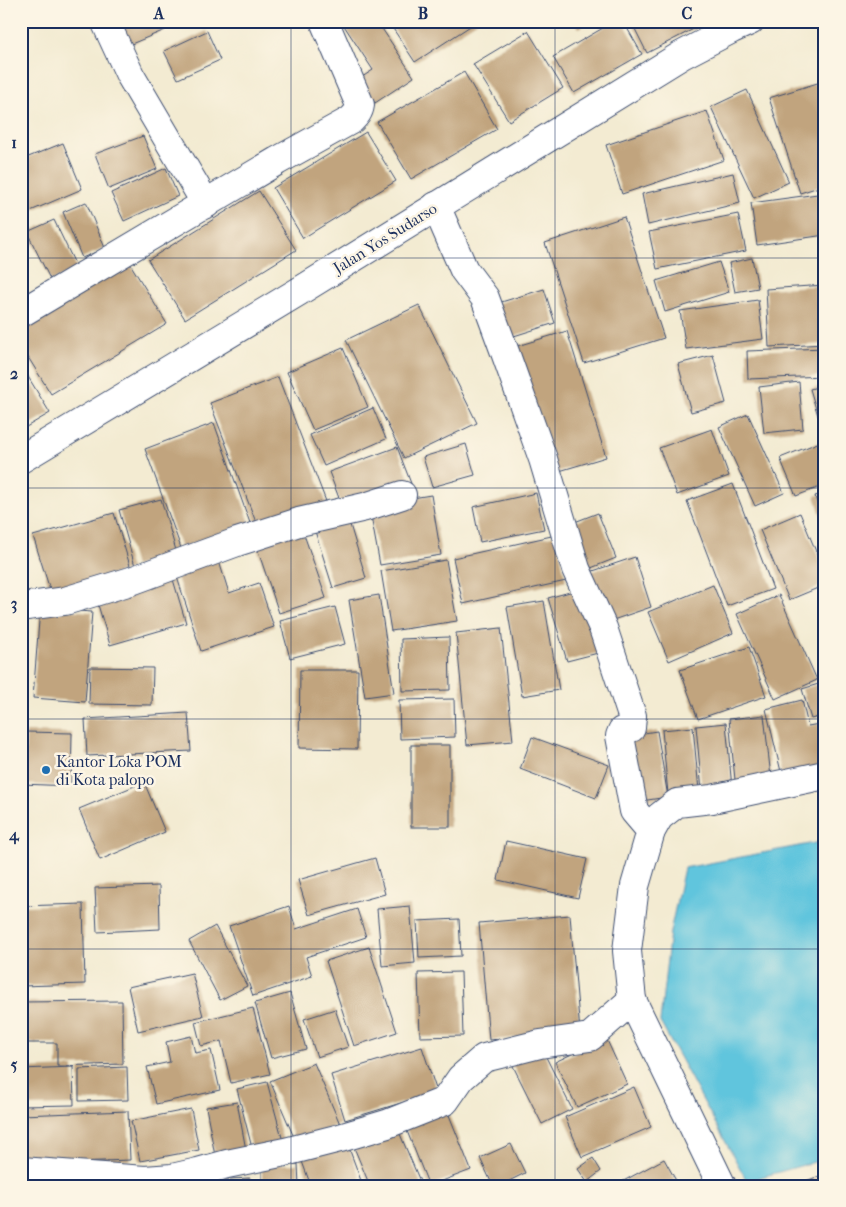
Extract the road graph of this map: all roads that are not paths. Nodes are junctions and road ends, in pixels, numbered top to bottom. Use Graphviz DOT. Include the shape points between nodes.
graph roads {
  1 [pos="105,21"];
  2 [pos="324,21"];
  3 [pos="750,21"];
  4 [pos="206,204"];
  5 [pos="436,206"];
  6 [pos="21,313"];
  7 [pos="21,459"];
  8 [pos="402,495"];
  9 [pos="21,607"];
  10 [pos="825,775"];
  11 [pos="651,831"];
  12 [pos="632,1000"];
  13 [pos="21,1170"];
  14 [pos="722,1186"];
  1 -- 4 [label="street" via="130,75"];
  2 -- 4 [label="street" via="360,105 358,113"];
  3 -- 5 [label="street, Jalan Yos Sudarso" via="682,55"];
  4 -- 6 [label="street"];
  5 -- 7 [label="street, Jalan Yos Sudarso"];
  5 -- 11 [label="street" via="464,270 484,298 543,459 576,569 603,628 632,716 631,728 622,731 620,736 634,811"];
  8 -- 9 [label="street" via="300,522 65,601"];
  10 -- 11 [label="street" via="677,803 659,817"];
  11 -- 12 [label="street" via="636,886 627,950"];
  12 -- 13 [label="street" via="590,1037 540,1044 484,1058 461,1078 445,1101 340,1138 172,1178 145,1180"];
  12 -- 14 [label="street"];
}
